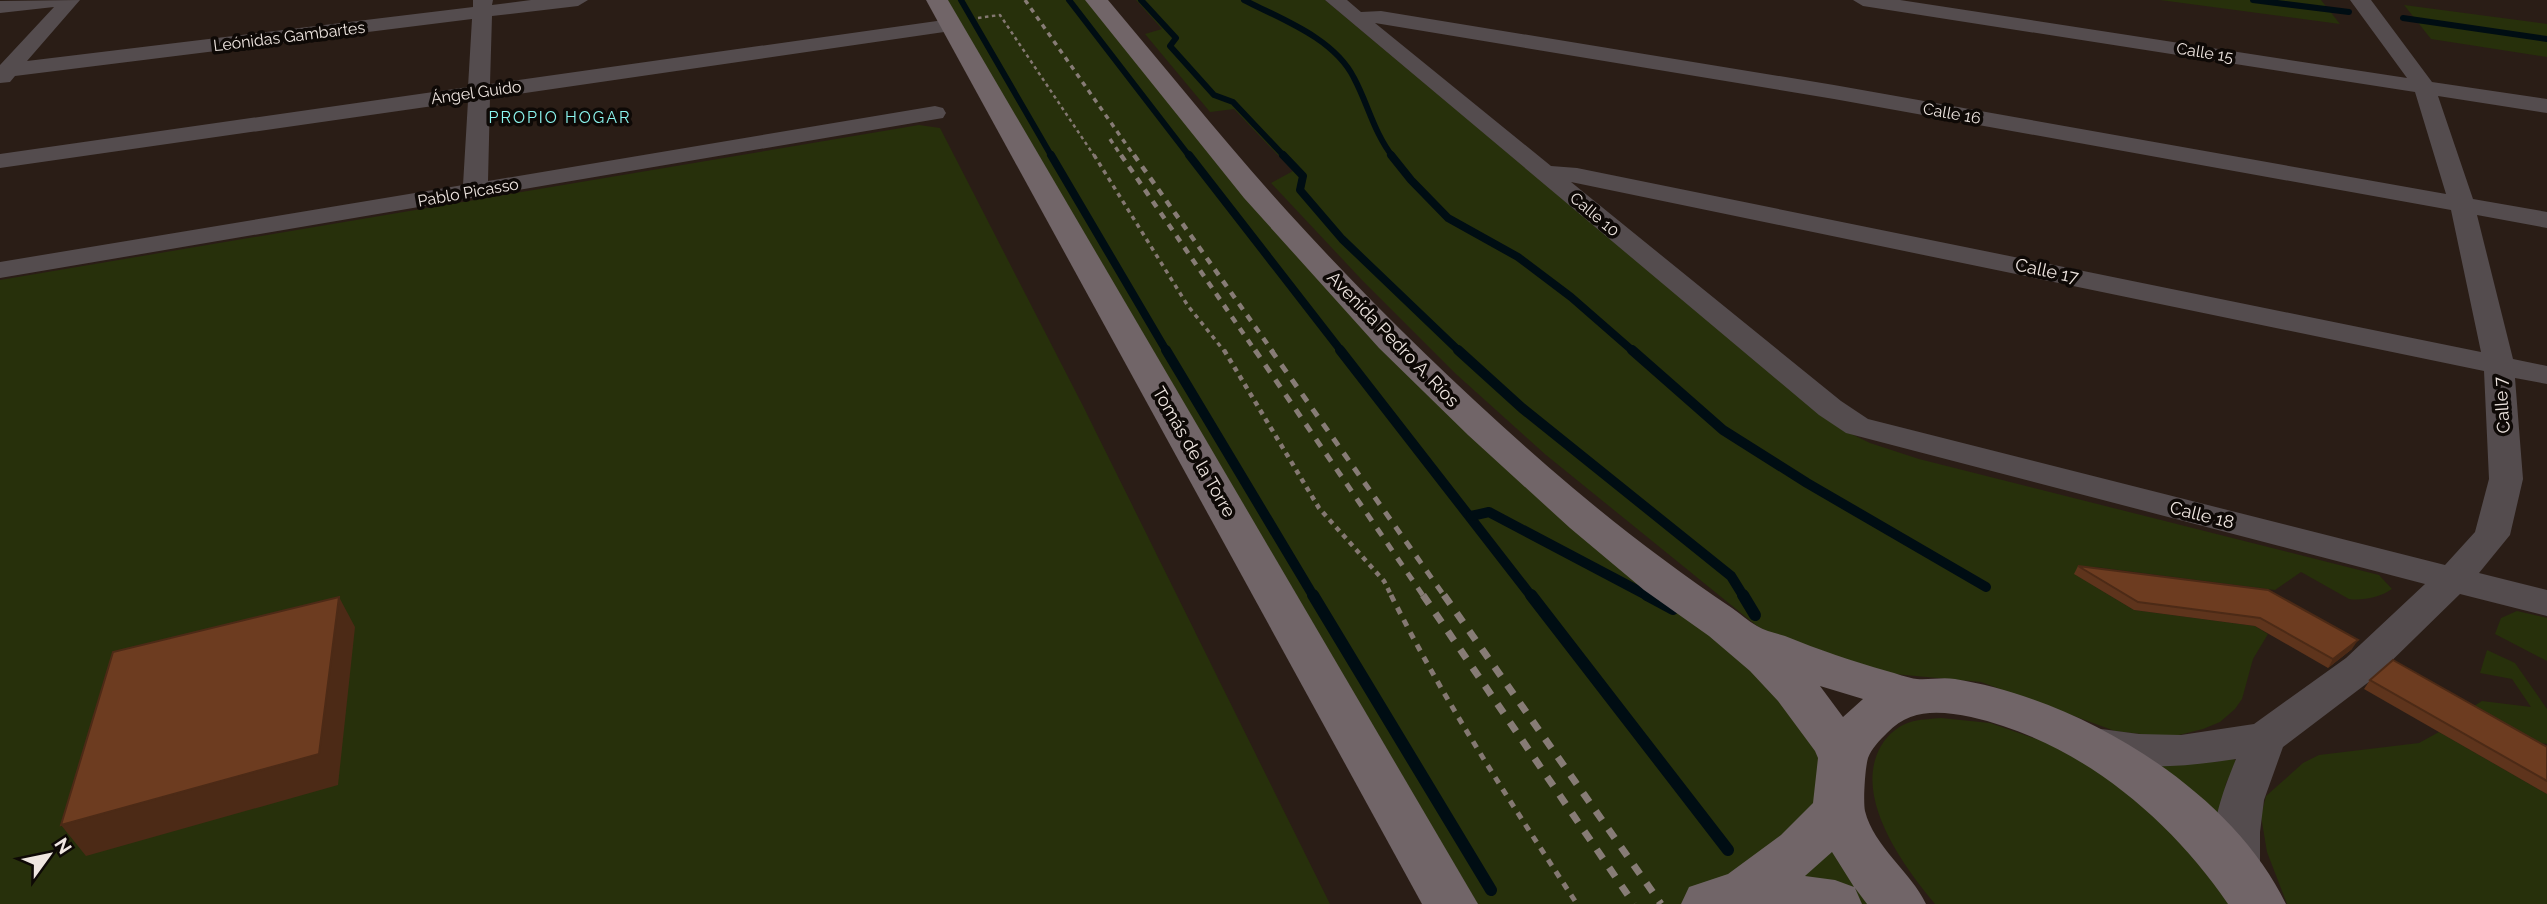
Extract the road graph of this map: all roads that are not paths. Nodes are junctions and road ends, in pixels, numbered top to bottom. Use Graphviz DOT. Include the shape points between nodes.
graph roads {
  1 [pos="61,0"];
  2 [pos="70,0"];
  3 [pos="578,0"];
  4 [pos="1096,0"];
  5 [pos="1335,0"];
  6 [pos="1863,0"];
  7 [pos="2360,0"];
  8 [pos="483,6"];
  9 [pos="0,7"];
  10 [pos="955,14"];
  11 [pos="1356,18"];
  12 [pos="2,74"];
  13 [pos="2424,86"];
  14 [pos="479,92"];
  15 [pos="2547,106"];
  16 [pos="936,113"];
  17 [pos="0,161"];
  18 [pos="1545,173"];
  19 [pos="475,191"];
  20 [pos="2462,204"];
  21 [pos="2547,220"];
  22 [pos="0,270"];
  23 [pos="2499,365"];
  24 [pos="2547,375"];
  25 [pos="1857,426"];
  26 [pos="2453,579"];
  27 [pos="2547,603"];
  28 [pos="1735,632"];
  29 [pos="1913,695"];
  30 [pos="2265,738"];
  31 [pos="2091,744"];
  32 [pos="1843,756"];
  33 [pos="1839,810"];
  34 [pos="2248,887"];
  35 [pos="1727,897"];
  36 [pos="1451,904"];
  37 [pos="1835,904"];
  38 [pos="1899,904"];
  1 -- 9 [label="street"];
  2 -- 12 [label="street"];
  3 -- 8 [label="street, Leónidas Gambartes"];
  4 -- 28 [label="main road, Avenida Pedro A. Ríos" via="1278,219 1448,396 1597,529 1662,582"];
  5 -- 11 [label="street, Calle 10"];
  6 -- 13 [label="street, Calle 15"];
  7 -- 13 [label="street, Calle 7"];
  8 -- 12 [label="street, Leónidas Gambartes"];
  8 -- 14 [label="street"];
  10 -- 14 [label="street, Ángel Guido"];
  10 -- 36 [label="main road, Tomás de la Torre"];
  11 -- 18 [label="street, Calle 10"];
  11 -- 20 [label="street, Calle 16" via="1394,19 1820,90"];
  13 -- 15 [label="street, Calle 15"];
  13 -- 20 [label="street, Calle 7"];
  14 -- 17 [label="street, Ángel Guido"];
  14 -- 19 [label="street"];
  16 -- 19 [label="street, Pablo Picasso"];
  18 -- 23 [label="street, Calle 17" via="1577,175"];
  18 -- 25 [label="street, Calle 10"];
  19 -- 22 [label="street, Pablo Picasso"];
  20 -- 21 [label="street, Calle 16"];
  20 -- 23 [label="street, Calle 7"];
  23 -- 24 [label="street, Calle 17"];
  23 -- 26 [label="street, Calle 7" via="2505,479 2492,535"];
  25 -- 26 [label="street, Calle 18"];
  26 -- 27 [label="street, Calle 18"];
  26 -- 30 [label="street, Calle 7" via="2360,668"];
  28 -- 29 [label="main road, Avenida Pedro A. Ríos" via="1828,672"];
  28 -- 32 [label="main road, Avenida Pedro A. Ríos" via="1803,695"];
  29 -- 31 [label="main road" via="1951,696 1998,706"];
  29 -- 32 [label="main road" via="1870,718"];
  30 -- 31 [label="street, Calle 7" via="2181,751"];
  30 -- 34 [label="street" via="2242,800 2237,832"];
  31 -- 34 [label="main road" via="2174,804 2209,837"];
  32 -- 33 [label="main road"];
  33 -- 35 [label="main road" via="1800,850"];
  33 -- 38 [label="main road" via="1854,841"];
  35 -- 37 [label="main road"];
}
